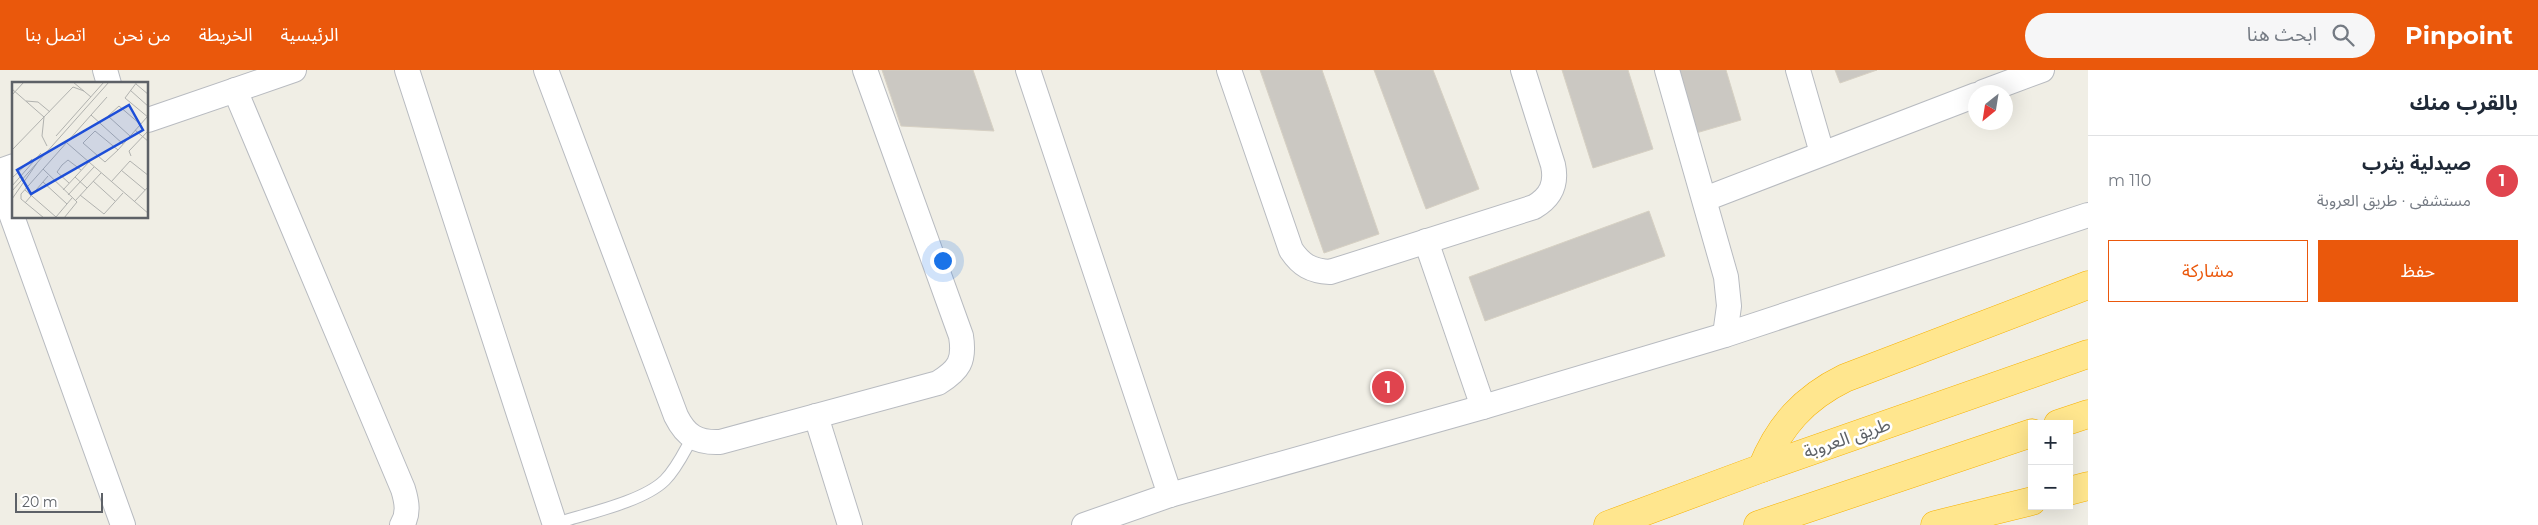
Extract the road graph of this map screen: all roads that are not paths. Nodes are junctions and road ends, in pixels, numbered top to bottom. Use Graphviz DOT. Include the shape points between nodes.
graph roads {
  1 [pos="294,70"];
  2 [pos="407,70"];
  3 [pos="546,70"];
  4 [pos="865,70"];
  5 [pos="1028,70"];
  6 [pos="1229,70"];
  7 [pos="1523,70"];
  8 [pos="1667,70"];
  9 [pos="1798,70"];
  10 [pos="2042,70"];
  11 [pos="2002,85"];
  12 [pos="235,90"];
  13 [pos="1968,98"];
  14 [pos="149,120"];
  15 [pos="1822,153"];
  16 [pos="12,167"];
  17 [pos="0,171"];
  18 [pos="0,183"];
  19 [pos="1705,199"];
  20 [pos="2088,215"];
  21 [pos="12,216"];
  22 [pos="13,219"];
  23 [pos="1426,241"];
  24 [pos="2088,285"];
  25 [pos="1725,335"];
  26 [pos="2088,354"];
  27 [pos="1483,407"];
  28 [pos="2088,414"];
  29 [pos="816,416"];
  30 [pos="2070,420"];
  31 [pos="2028,434"];
  32 [pos="692,438"];
  33 [pos="1762,468"];
  34 [pos="2088,486"];
  35 [pos="2073,490"];
  36 [pos="1170,495"];
  37 [pos="2028,502"];
  38 [pos="554,524"];
  39 [pos="123,525"];
  40 [pos="402,525"];
  41 [pos="850,525"];
  42 [pos="1084,525"];
  43 [pos="1608,525"];
  44 [pos="1758,525"];
  45 [pos="1934,525"];
  1 -- 12 [label="street"];
  2 -- 38 [label="street"];
  3 -- 32 [label="street" via="676,416"];
  4 -- 29 [label="street" via="961,336 963,350 960,363 952,374 938,383"];
  5 -- 36 [label="street"];
  6 -- 23 [label="street" via="1298,260 1318,272 1330,272"];
  7 -- 23 [label="street" via="1555,175 1550,194 1534,207"];
  8 -- 19 [label="street"];
  9 -- 15 [label="street"];
  10 -- 11 [label="street"];
  12 -- 14 [label="street"];
  12 -- 40 [label="street" via="403,489 407,504 406,520"];
  13 -- 15 [label="street"];
  15 -- 19 [label="street"];
  16 -- 17 [label="street"];
  18 -- 21 [label="street"];
  19 -- 25 [label="street" via="1728,292"];
  20 -- 25 [label="street"];
  22 -- 39 [label="street"];
  23 -- 27 [label="street"];
  24 -- 33 [label="highway" via="1826,387 1793,413 1773,442"];
  25 -- 27 [label="street"];
  26 -- 33 [label="highway, طريق العروبة"];
  27 -- 36 [label="street"];
  28 -- 30 [label="highway"];
  29 -- 32 [label="street" via="720,442"];
  29 -- 41 [label="street"];
  31 -- 44 [label="highway"];
  32 -- 38 [label="lane" via="665,480 646,494"];
  33 -- 43 [label="highway, طريق العروبة"];
  34 -- 35 [label="highway"];
  36 -- 42 [label="street"];
  37 -- 45 [label="highway"];
}
